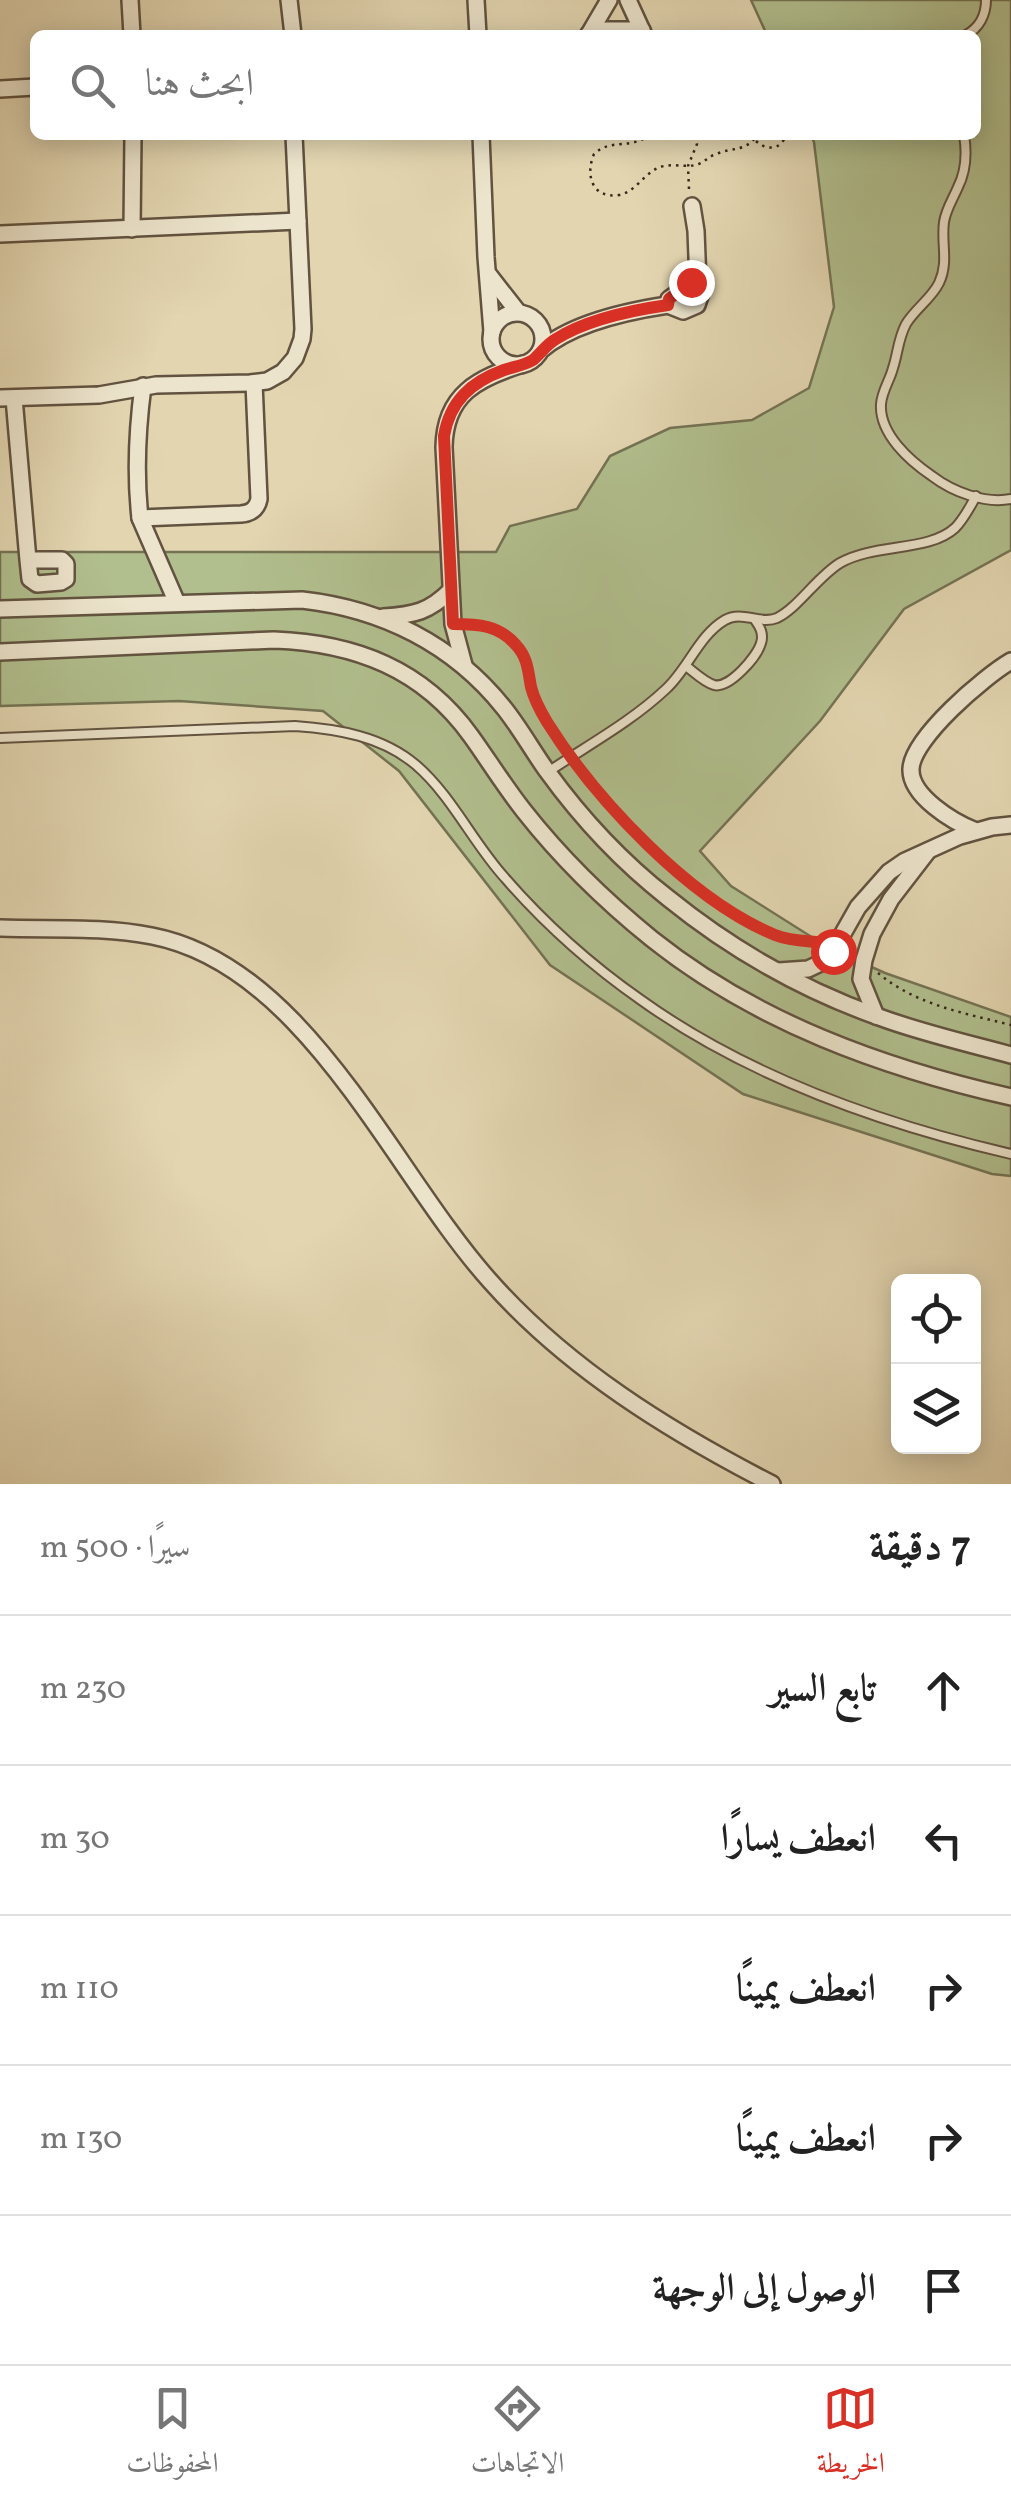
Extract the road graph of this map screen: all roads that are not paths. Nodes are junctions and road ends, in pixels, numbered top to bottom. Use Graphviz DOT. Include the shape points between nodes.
graph roads {
  1 [pos="130,0"];
  2 [pos="289,0"];
  3 [pos="476,0"];
  4 [pos="608,0"];
  5 [pos="628,0"];
  6 [pos="986,0"];
  7 [pos="132,30"];
  8 [pos="292,30"];
  9 [pos="479,30"];
  10 [pos="592,30"];
  11 [pos="642,30"];
  12 [pos="973,30"];
  13 [pos="30,87"];
  14 [pos="0,89"];
  15 [pos="133,140"];
  16 [pos="294,140"];
  17 [pos="481,140"];
  18 [pos="964,140"];
  19 [pos="692,206"];
  20 [pos="298,222"];
  21 [pos="132,229"];
  22 [pos="0,234"];
  23 [pos="487,272"];
  24 [pos="518,312"];
  25 [pos="538,323"];
  26 [pos="573,330"];
  27 [pos="492,338"];
  28 [pos="541,350"];
  29 [pos="523,364"];
  30 [pos="479,381"];
  31 [pos="254,383"];
  32 [pos="143,386"];
  33 [pos="7,398"];
  34 [pos="976,496"];
  35 [pos="1011,499"];
  36 [pos="140,518"];
  37 [pos="28,560"];
  38 [pos="451,590"];
  39 [pos="177,603"];
  40 [pos="0,609"];
  41 [pos="382,617"];
  42 [pos="755,619"];
  43 [pos="0,652"];
  44 [pos="1011,661"];
  45 [pos="464,666"];
  46 [pos="686,666"];
  47 [pos="0,738"];
  48 [pos="548,772"];
  49 [pos="940,811"];
  50 [pos="1011,825"];
  51 [pos="976,830"];
  52 [pos="932,849"];
  53 [pos="0,928"];
  54 [pos="776,971"];
  55 [pos="876,1016"];
  56 [pos="1011,1055"];
  57 [pos="1011,1097"];
  58 [pos="1011,1154"];
  59 [pos="772,1484"];
  1 -- 7 [label="street"];
  2 -- 8 [label="street"];
  3 -- 9 [label="street"];
  4 -- 10 [label="street"];
  5 -- 11 [label="street"];
  6 -- 12 [label="lane"];
  13 -- 14 [label="street"];
  15 -- 21 [label="street"];
  16 -- 20 [label="street"];
  17 -- 23 [label="street"];
  18 -- 34 [label="lane" via="964,167 944,220 943,273 904,327 881,404 888,432 906,454 940,482"];
  19 -- 26 [label="street" via="702,290 690,310 668,305"];
  20 -- 21 [label="street"];
  20 -- 31 [label="street" via="302,340 289,366"];
  21 -- 22 [label="street"];
  23 -- 24 [label="street"];
  23 -- 27 [label="street"];
  24 -- 25 [label="street"];
  24 -- 27 [label="street" via="497,322"];
  25 -- 26 [label="street"];
  25 -- 28 [label="street"];
  26 -- 28 [label="street"];
  27 -- 29 [label="street" via="503,360"];
  27 -- 30 [label="street"];
  28 -- 29 [label="street"];
  29 -- 30 [label="street"];
  30 -- 38 [label="street" via="455,404 444,436"];
  31 -- 32 [label="street"];
  31 -- 36 [label="street" via="255,508"];
  32 -- 33 [label="street" via="99,395"];
  32 -- 36 [label="street" via="136,432"];
  33 -- 37 [label="street"];
  34 -- 35 [label="lane"];
  34 -- 42 [label="lane" via="944,536 852,557 779,617"];
  36 -- 39 [label="street"];
  38 -- 41 [label="street" via="424,611"];
  38 -- 45 [label="street"];
  39 -- 40 [label="street"];
  39 -- 41 [label="street" via="302,600"];
  41 -- 45 [label="street"];
  42 -- 46 [label="lane" via="724,620"];
  42 -- 46 [label="lane" via="760,644 731,681 713,685"];
  43 -- 57 [label="street" via="274,640 370,657 399,670 450,710 553,846 618,911 688,966 832,1043"];
  44 -- 49 [label="street" via="954,706 912,758 913,782"];
  45 -- 48 [label="street" via="504,708"];
  46 -- 48 [label="lane" via="638,714"];
  47 -- 58 [label="lane" via="295,726 370,739 426,775 543,919 678,1025 792,1084"];
  48 -- 54 [label="street" via="654,887"];
  49 -- 51 [label="street"];
  49 -- 52 [label="street"];
  50 -- 51 [label="street"];
  51 -- 52 [label="street"];
  52 -- 54 [label="street" via="889,872 829,956 814,967"];
  52 -- 55 [label="street" via="872,934 861,979"];
  53 -- 59 [label="street" via="155,936 246,978 328,1060 464,1252 513,1307 612,1390"];
  54 -- 55 [label="street"];
  55 -- 56 [label="street"];
}
